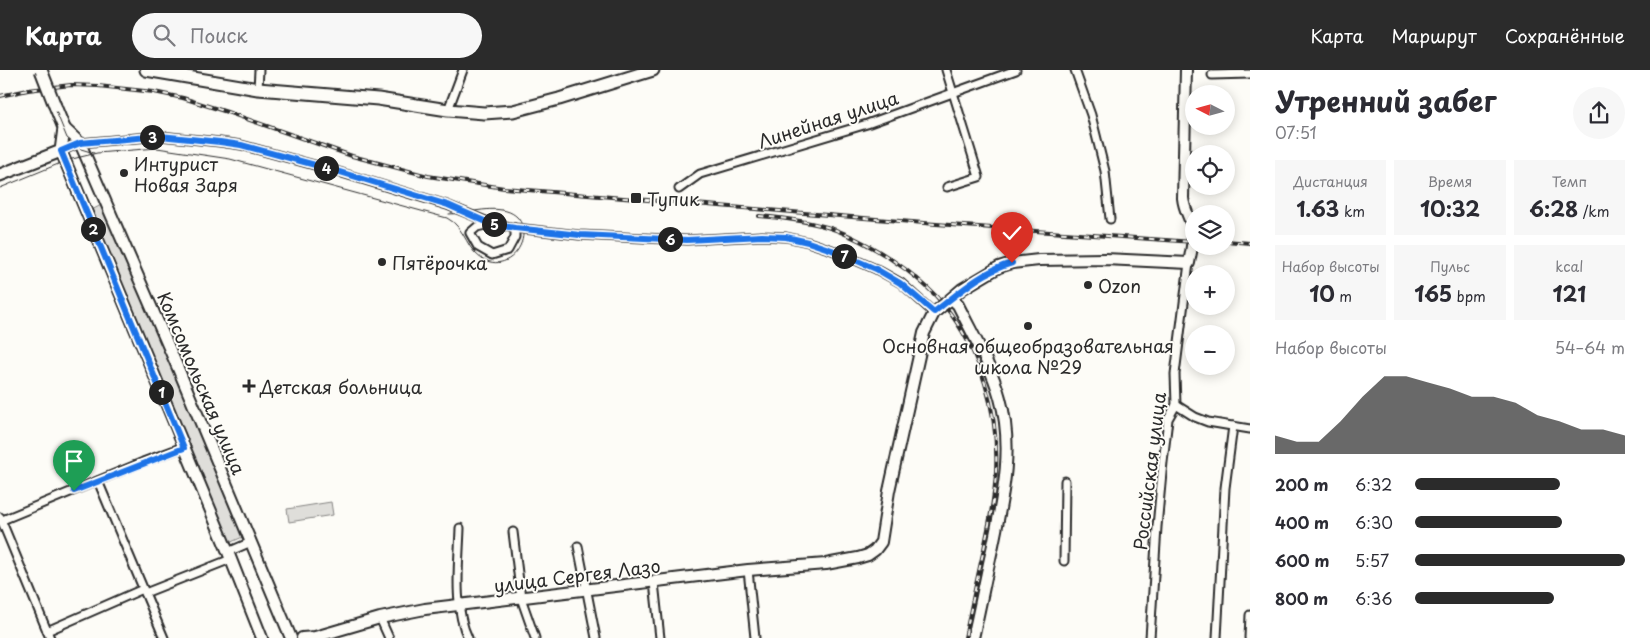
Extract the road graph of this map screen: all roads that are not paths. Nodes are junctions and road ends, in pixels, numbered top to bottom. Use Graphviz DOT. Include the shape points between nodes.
graph roads {
  1 [pos="41,70"];
  2 [pos="146,70"];
  3 [pos="259,70"];
  4 [pos="463,70"];
  5 [pos="653,70"];
  6 [pos="946,70"];
  7 [pos="1016,70"];
  8 [pos="1075,70"];
  9 [pos="1186,70"];
  10 [pos="1250,74"];
  11 [pos="1212,75"];
  12 [pos="258,89"];
  13 [pos="953,92"];
  14 [pos="448,110"];
  15 [pos="64,128"];
  16 [pos="80,143"];
  17 [pos="61,151"];
  18 [pos="0,175"];
  19 [pos="947,187"];
  20 [pos="679,189"];
  21 [pos="1110,218"];
  22 [pos="491,224"];
  23 [pos="515,228"];
  24 [pos="1189,263"];
  25 [pos="952,299"];
  26 [pos="934,312"];
  27 [pos="1176,405"];
  28 [pos="1233,426"];
  29 [pos="1250,429"];
  30 [pos="184,448"];
  31 [pos="98,481"];
  32 [pos="1065,481"];
  33 [pos="0,519"];
  34 [pos="460,528"];
  35 [pos="513,532"];
  36 [pos="251,542"];
  37 [pos="578,546"];
  38 [pos="229,555"];
  39 [pos="1064,561"];
  40 [pos="748,570"];
  41 [pos="654,582"];
  42 [pos="586,590"];
  43 [pos="144,591"];
  44 [pos="521,598"];
  45 [pos="459,605"];
  46 [pos="1250,615"];
  47 [pos="380,618"];
  48 [pos="48,634"];
  49 [pos="164,638"];
  50 [pos="262,638"];
  51 [pos="291,638"];
  52 [pos="302,638"];
  53 [pos="316,638"];
  54 [pos="389,638"];
  55 [pos="468,638"];
  56 [pos="535,638"];
  57 [pos="596,638"];
  58 [pos="660,638"];
  59 [pos="755,638"];
  60 [pos="973,638"];
  61 [pos="1150,638"];
  62 [pos="1217,638"];
  63 [pos="1249,638"];
  1 -- 15 [label="main road, bridge"];
  2 -- 12 [label="main road"];
  3 -- 12 [label="street"];
  4 -- 14 [label="street"];
  5 -- 14 [label="main road" via="514,111"];
  6 -- 13 [label="street"];
  7 -- 13 [label="street, Линейная улица"];
  8 -- 21 [label="street" via="1105,172"];
  9 -- 24 [label="main road, Российская улица" via="1183,198 1193,232"];
  10 -- 11 [label="street"];
  12 -- 14 [label="main road" via="378,99"];
  13 -- 19 [label="street" via="979,176"];
  13 -- 20 [label="street, Линейная улица" via="867,124 700,174"];
  15 -- 16 [label="main road"];
  15 -- 17 [label="main road"];
  16 -- 17 [label="street"];
  16 -- 22 [label="street" via="160,136 241,145 448,205"];
  16 -- 36 [label="main road, Комсомольская улица"];
  17 -- 18 [label="main road"];
  17 -- 30 [label="main road"];
  22 -- 23 [label="street"];
  22 -- 23 [label="street" via="470,232 478,247 492,255 508,250 515,237"];
  23 -- 26 [label="street" via="687,240 786,237 832,250 876,269 900,283"];
  24 -- 25 [label="main road" via="1105,259 1012,263 977,279"];
  24 -- 27 [label="street, Российская улица" via="1175,374"];
  25 -- 26 [label="main road"];
  25 -- 60 [label="main road" via="958,304 987,362 1005,421 1007,463 1004,493"];
  26 -- 40 [label="main road, улица Сергея Лазо" via="924,333 913,378 881,542 875,550 858,558"];
  27 -- 28 [label="street" via="1208,422"];
  27 -- 61 [label="street, Российская улица" via="1168,419"];
  28 -- 29 [label="street"];
  28 -- 62 [label="street" via="1225,488"];
  30 -- 31 [label="street"];
  30 -- 38 [label="main road"];
  31 -- 33 [label="street"];
  31 -- 43 [label="street"];
  32 -- 39 [label="street"];
  33 -- 48 [label="street"];
  34 -- 45 [label="street"];
  35 -- 44 [label="street"];
  36 -- 38 [label="street"];
  36 -- 51 [label="main road, Комсомольская улица"];
  37 -- 42 [label="street"];
  38 -- 43 [label="street"];
  38 -- 50 [label="main road"];
  40 -- 41 [label="main road, улица Сергея Лазо"];
  40 -- 59 [label="street"];
  41 -- 42 [label="main road, улица Сергея Лазо"];
  41 -- 58 [label="street"];
  42 -- 44 [label="main road, улица Сергея Лазо"];
  42 -- 57 [label="street"];
  43 -- 48 [label="street"];
  43 -- 49 [label="street"];
  44 -- 45 [label="main road, улица Сергея Лазо"];
  44 -- 56 [label="street"];
  45 -- 47 [label="main road, улица Сергея Лазо"];
  45 -- 55 [label="street"];
  46 -- 63 [label="street"];
  47 -- 53 [label="main road, улица Сергея Лазо"];
  47 -- 54 [label="street"];
  52 -- 53 [label="main road, улица Сергея Лазо"];
}
